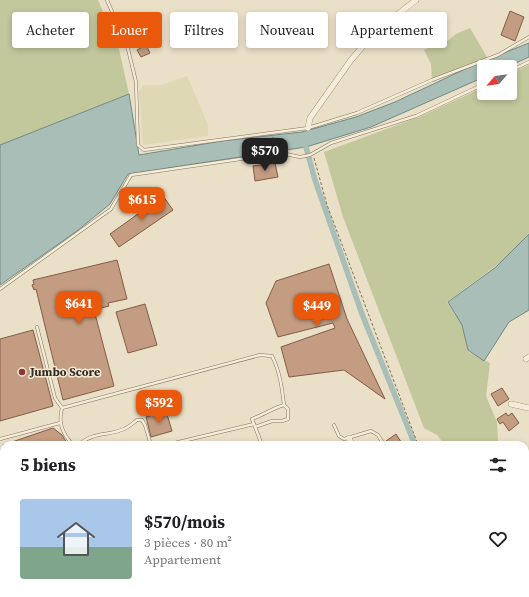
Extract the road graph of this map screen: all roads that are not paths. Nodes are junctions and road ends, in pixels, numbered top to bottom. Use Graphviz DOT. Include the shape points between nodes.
graph roads {
  1 [pos="107,0"];
  2 [pos="415,0"];
  3 [pos="529,38"];
  4 [pos="529,62"];
  5 [pos="517,68"];
  6 [pos="477,87"];
  7 [pos="308,128"];
  8 [pos="0,289"];
  9 [pos="37,327"];
  10 [pos="511,404"];
  11 [pos="284,405"];
  12 [pos="62,408"];
  13 [pos="529,408"];
  14 [pos="60,423"];
  15 [pos="254,425"];
  16 [pos="334,425"];
  17 [pos="349,438"];
  18 [pos="0,439"];
  19 [pos="71,441"];
  20 [pos="83,441"];
  21 [pos="150,441"];
  22 [pos="184,441"];
  23 [pos="260,441"];
  24 [pos="350,441"];
  25 [pos="382,441"];
  1 -- 7 [label="lane" via="128,49 136,82 140,148 144,150"];
  2 -- 7 [label="street" via="376,31 350,60 310,118"];
  3 -- 7 [label="lane" via="498,54 357,114"];
  4 -- 5 [label="lane"];
  6 -- 8 [label="lane" via="416,116 331,143 312,154 300,157 275,154 131,175 111,208"];
  9 -- 12 [label="lane" via="55,398"];
  10 -- 13 [label="street"];
  11 -- 12 [label="lane" via="277,366 272,356 260,355"];
  11 -- 15 [label="lane" via="252,419"];
  11 -- 15 [label="lane" via="288,409 288,419"];
  12 -- 14 [label="lane"];
  14 -- 18 [label="lane"];
  14 -- 19 [label="lane"];
  15 -- 22 [label="lane"];
  15 -- 23 [label="lane"];
  16 -- 17 [label="lane" via="342,438"];
  17 -- 24 [label="street"];
  17 -- 25 [label="lane" via="371,431"];
  20 -- 21 [label="lane" via="92,436 126,429 137,420 142,420"];
}
